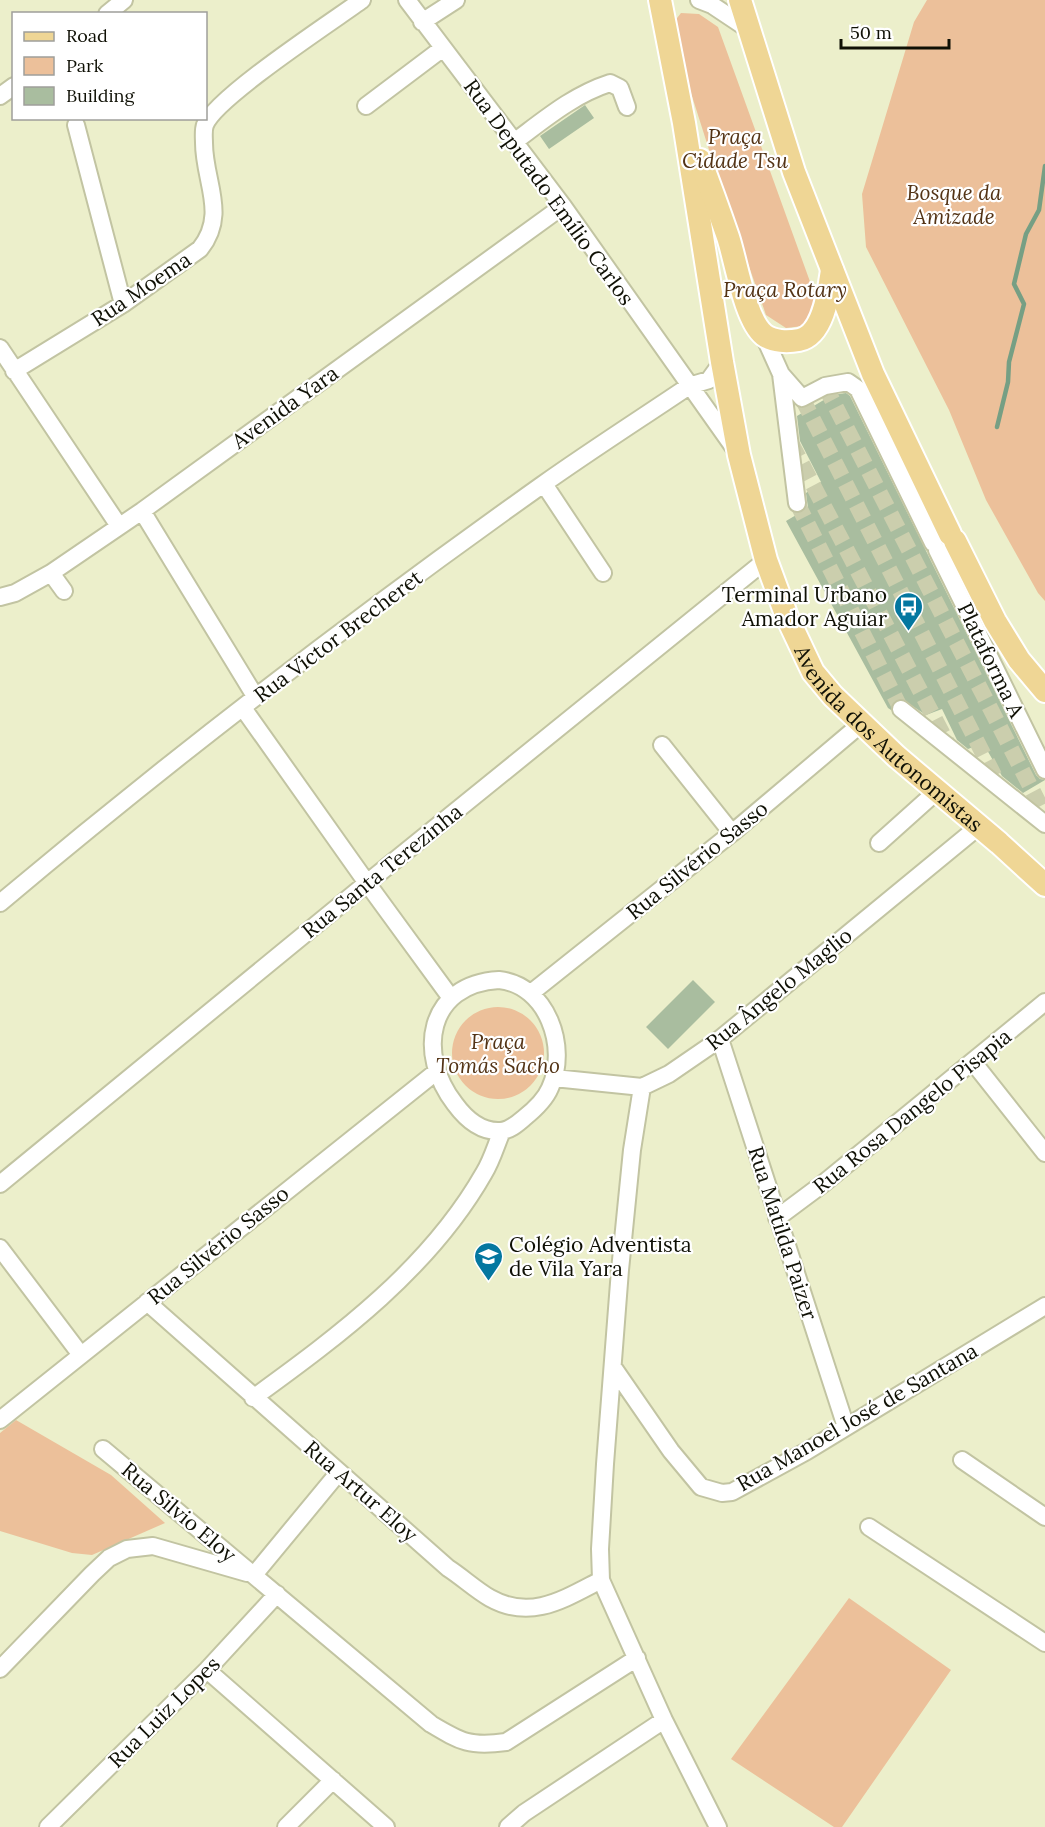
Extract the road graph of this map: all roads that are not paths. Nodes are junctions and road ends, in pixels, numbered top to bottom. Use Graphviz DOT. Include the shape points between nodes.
graph roads {
  1 [pos="124,0"];
  2 [pos="362,0"];
  3 [pos="406,0"];
  4 [pos="456,0"];
  5 [pos="660,0"];
  6 [pos="699,0"];
  7 [pos="740,0"];
  8 [pos="109,12"];
  9 [pos="422,22"];
  10 [pos="748,29"];
  11 [pos="443,48"];
  12 [pos="366,106"];
  13 [pos="627,107"];
  14 [pos="684,123"];
  15 [pos="76,125"];
  16 [pos="514,142"];
  17 [pos="563,206"];
  18 [pos="832,268"];
  19 [pos="123,304"];
  20 [pos="763,334"];
  21 [pos="0,348"];
  22 [pos="722,362"];
  23 [pos="14,370"];
  24 [pos="781,374"];
  25 [pos="689,386"];
  26 [pos="739,455"];
  27 [pos="544,484"];
  28 [pos="796,503"];
  29 [pos="142,511"];
  30 [pos="119,526"];
  31 [pos="944,542"];
  32 [pos="766,560"];
  33 [pos="51,573"];
  34 [pos="603,573"];
  35 [pos="64,591"];
  36 [pos="0,597"];
  37 [pos="1043,688"];
  38 [pos="249,702"];
  39 [pos="902,709"];
  40 [pos="861,724"];
  41 [pos="662,745"];
  42 [pos="1045,770"];
  43 [pos="937,791"];
  44 [pos="1045,824"];
  45 [pos="978,827"];
  46 [pos="732,833"];
  47 [pos="879,843"];
  48 [pos="367,883"];
  49 [pos="1045,885"];
  50 [pos="0,903"];
  51 [pos="531,993"];
  52 [pos="451,998"];
  53 [pos="1045,1002"];
  54 [pos="720,1039"];
  55 [pos="973,1062"];
  56 [pos="436,1072"];
  57 [pos="554,1078"];
  58 [pos="642,1087"];
  59 [pos="502,1131"];
  60 [pos="1045,1153"];
  61 [pos="0,1184"];
  62 [pos="777,1218"];
  63 [pos="0,1248"];
  64 [pos="147,1302"];
  65 [pos="1045,1306"];
  66 [pos="81,1355"];
  67 [pos="613,1367"];
  68 [pos="253,1398"];
  69 [pos="0,1420"];
  70 [pos="846,1427"];
  71 [pos="104,1449"];
  72 [pos="963,1460"];
  73 [pos="339,1472"];
  74 [pos="1045,1517"];
  75 [pos="869,1527"];
  76 [pos="254,1575"];
  77 [pos="601,1580"];
  78 [pos="277,1594"];
  79 [pos="1045,1642"];
  80 [pos="637,1658"];
  81 [pos="0,1669"];
  82 [pos="207,1670"];
  83 [pos="664,1720"];
  84 [pos="333,1780"];
  85 [pos="48,1827"];
  86 [pos="286,1827"];
  87 [pos="386,1827"];
  88 [pos="508,1827"];
  89 [pos="718,1827"];
  1 -- 8 [label="street"];
  2 -- 19 [label="street, Rua Moema" via="231,95 212,114 205,125 204,138 214,212 209,238 189,259"];
  3 -- 9 [label="street, Rua Deputado Emílio Carlos"];
  4 -- 9 [label="street"];
  5 -- 14 [label="main road, Avenida dos Autonomistas"];
  6 -- 10 [label="street"];
  7 -- 10 [label="main road"];
  9 -- 11 [label="street, Rua Deputado Emílio Carlos"];
  10 -- 18 [label="main road" via="794,172"];
  11 -- 12 [label="street"];
  11 -- 16 [label="street, Rua Deputado Emílio Carlos"];
  13 -- 16 [label="street" via="620,88 610,82 544,117"];
  14 -- 20 [label="main road" via="729,239 751,316"];
  14 -- 22 [label="main road, Avenida dos Autonomistas"];
  15 -- 19 [label="street"];
  16 -- 17 [label="street, Rua Deputado Emílio Carlos"];
  17 -- 25 [label="street, Rua Deputado Emílio Carlos"];
  17 -- 29 [label="street, Avenida Yara"];
  18 -- 20 [label="main road" via="825,305 816,328 805,339 772,339"];
  18 -- 31 [label="main road"];
  19 -- 23 [label="street, Rua Moema"];
  20 -- 24 [label="street"];
  21 -- 23 [label="street"];
  22 -- 25 [label="street" via="709,380"];
  22 -- 26 [label="main road, Avenida dos Autonomistas"];
  23 -- 30 [label="street"];
  24 -- 28 [label="street"];
  24 -- 31 [label="street, Plataforma A" via="801,398 825,386 848,382 858,389"];
  25 -- 26 [label="street, Rua Deputado Emílio Carlos"];
  25 -- 27 [label="street, Rua Victor Brecheret"];
  26 -- 32 [label="main road, Avenida dos Autonomistas"];
  27 -- 34 [label="street"];
  27 -- 38 [label="street, Rua Victor Brecheret"];
  29 -- 30 [label="street, Avenida Yara"];
  29 -- 38 [label="street"];
  30 -- 33 [label="street, Avenida Yara"];
  31 -- 37 [label="main road" via="1019,660"];
  31 -- 42 [label="street, Plataforma A"];
  32 -- 40 [label="main road, Avenida dos Autonomistas" via="810,667"];
  32 -- 48 [label="street, Rua Santa Terezinha"];
  33 -- 35 [label="street"];
  33 -- 36 [label="street, Avenida Yara"];
  38 -- 48 [label="street"];
  38 -- 50 [label="street, Rua Victor Brecheret"];
  39 -- 44 [label="street"];
  40 -- 43 [label="main road, Avenida dos Autonomistas"];
  40 -- 46 [label="street, Rua Silvério Sasso"];
  41 -- 46 [label="street"];
  43 -- 45 [label="main road, Avenida dos Autonomistas"];
  43 -- 47 [label="street"];
  45 -- 49 [label="main road, Avenida dos Autonomistas"];
  45 -- 54 [label="street, Rua Ângelo Maglio"];
  46 -- 51 [label="street, Rua Silvério Sasso"];
  48 -- 52 [label="street"];
  48 -- 61 [label="street, Rua Santa Terezinha"];
  51 -- 52 [label="street" via="515,983 500,980 466,988"];
  51 -- 57 [label="street" via="554,1031"];
  52 -- 56 [label="street" via="436,1024 432,1047"];
  53 -- 55 [label="street, Rua Rosa Dangelo Pisapia"];
  54 -- 58 [label="street, Rua Ângelo Maglio" via="669,1074"];
  54 -- 62 [label="street, Rua Matilda Paizer"];
  55 -- 60 [label="street"];
  55 -- 62 [label="street, Rua Rosa Dangelo Pisapia"];
  56 -- 59 [label="street" via="464,1116 487,1130"];
  56 -- 64 [label="street, Rua Silvério Sasso"];
  57 -- 58 [label="street"];
  57 -- 59 [label="street" via="543,1100"];
  58 -- 67 [label="street" via="632,1150"];
  59 -- 68 [label="street" via="486,1171 462,1210 415,1264 366,1312"];
  62 -- 70 [label="street, Rua Matilda Paizer"];
  63 -- 66 [label="street"];
  64 -- 66 [label="street, Rua Silvério Sasso"];
  64 -- 68 [label="street, Rua Artur Eloy"];
  65 -- 70 [label="street, Rua Manoel José de Santana"];
  66 -- 69 [label="street, Rua Silvério Sasso"];
  67 -- 70 [label="street, Rua Manoel José de Santana" via="671,1451 701,1487 710,1491 732,1492"];
  67 -- 77 [label="street"];
  68 -- 73 [label="street, Rua Artur Eloy"];
  71 -- 76 [label="street, Rua Silvio Eloy"];
  72 -- 74 [label="street"];
  73 -- 76 [label="street"];
  73 -- 77 [label="street, Rua Artur Eloy" via="448,1568 491,1598 518,1608 543,1607"];
  75 -- 79 [label="street"];
  76 -- 78 [label="street, Rua Silvio Eloy"];
  76 -- 81 [label="street" via="153,1546 127,1549 109,1558 92,1574"];
  77 -- 80 [label="street"];
  78 -- 80 [label="street, Rua Silvio Eloy" via="431,1724 457,1739 482,1745 506,1742"];
  78 -- 82 [label="street, Rua Luiz Lopes"];
  80 -- 83 [label="street"];
  82 -- 84 [label="street"];
  82 -- 85 [label="street, Rua Luiz Lopes"];
  83 -- 88 [label="street"];
  83 -- 89 [label="street"];
  84 -- 86 [label="street"];
  84 -- 87 [label="street"];
}
